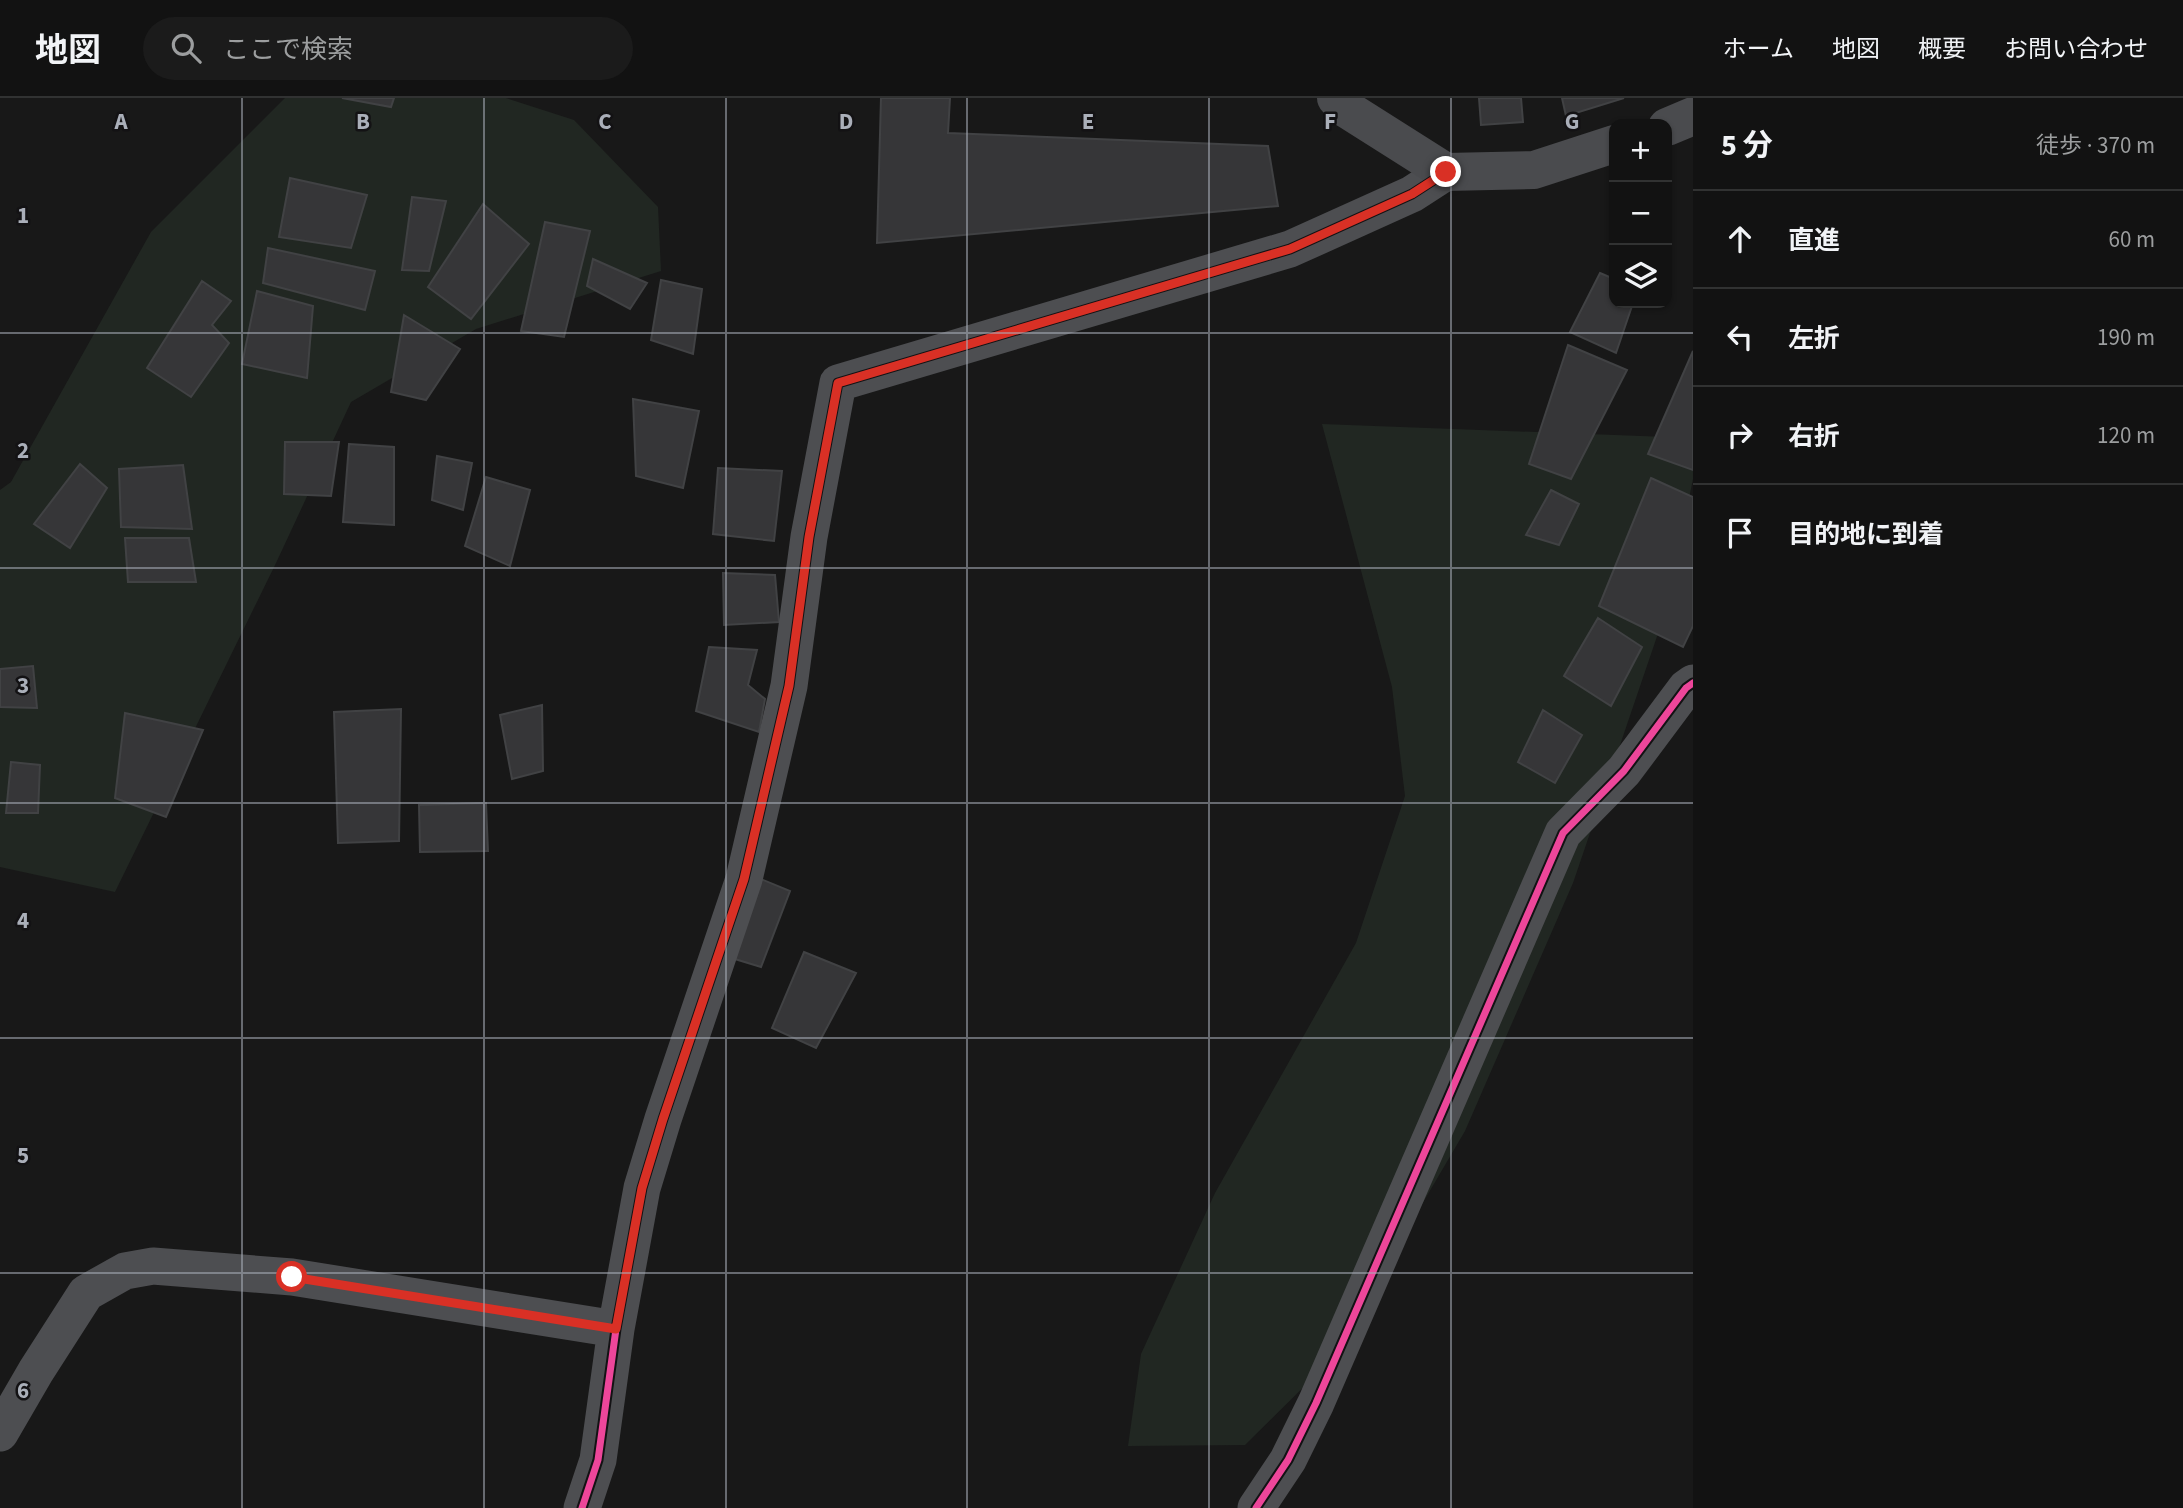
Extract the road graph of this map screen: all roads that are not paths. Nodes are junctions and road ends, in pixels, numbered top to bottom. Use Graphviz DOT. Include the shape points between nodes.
graph roads {
  1 [pos="1336,98"];
  2 [pos="1693,116"];
  3 [pos="1672,125"];
  4 [pos="1609,146"];
  5 [pos="1446,172"];
  6 [pos="1693,683"];
  7 [pos="616,1329"];
  8 [pos="0,1433"];
  9 [pos="582,1508"];
  10 [pos="1256,1508"];
  1 -- 5 [label="highway"];
  2 -- 3 [label="highway"];
  4 -- 5 [label="highway" via="1534,170"];
  5 -- 7 [label="street" via="1412,194 1290,249 838,383 809,537 789,686 744,879 642,1188"];
  6 -- 10 [label="street" via="1624,771 1563,833 1316,1404 1288,1460"];
  7 -- 8 [label="street" via="292,1277 153,1266 125,1271 86,1293"];
  7 -- 9 [label="street" via="598,1460"];
}
